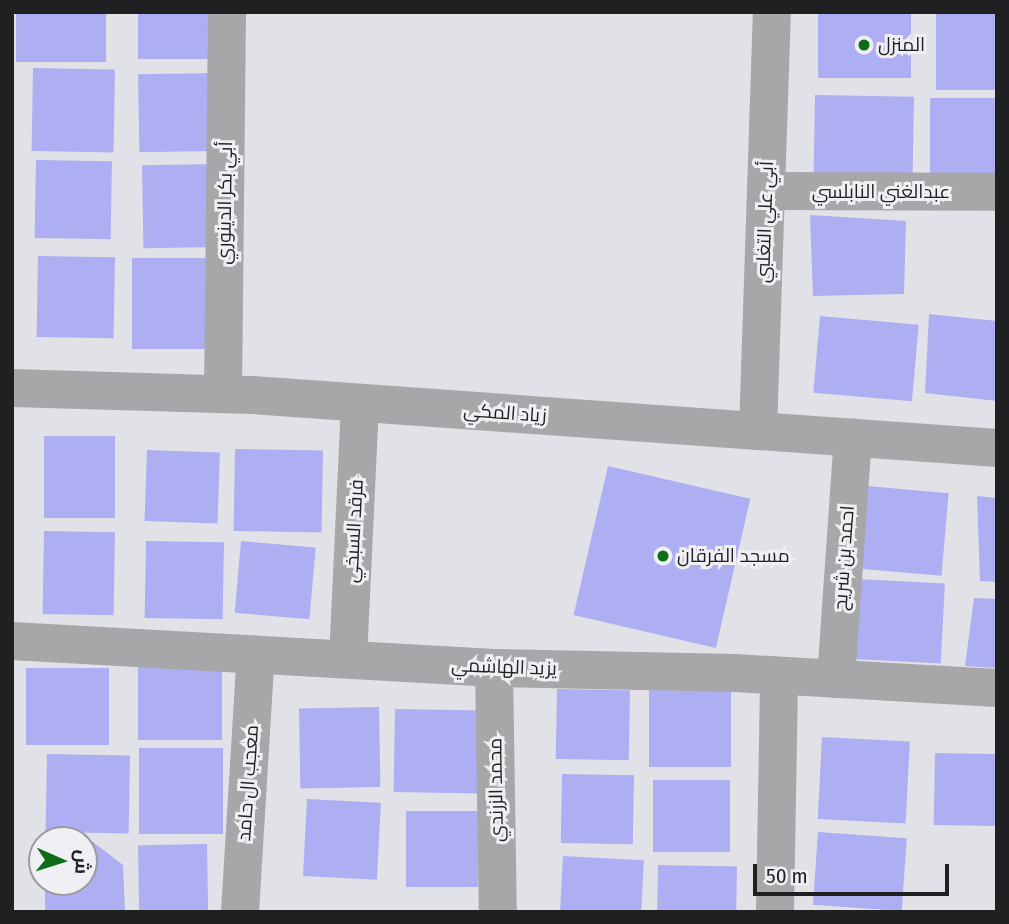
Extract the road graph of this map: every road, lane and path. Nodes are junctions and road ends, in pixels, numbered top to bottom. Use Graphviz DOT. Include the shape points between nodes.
graph roads {
  1 [pos="227,12"];
  2 [pos="772,12"];
  3 [pos="766,191"];
  4 [pos="997,192"];
  5 [pos="12,388"];
  6 [pos="223,394"];
  7 [pos="360,403"];
  8 [pos="758,431"];
  9 [pos="853,438"];
  10 [pos="997,448"];
  11 [pos="12,640"];
  12 [pos="256,654"];
  13 [pos="348,659"];
  14 [pos="494,668"];
  15 [pos="779,676"];
  16 [pos="836,679"];
  17 [pos="997,688"];
  18 [pos="240,912"];
  19 [pos="499,912"];
  20 [pos="775,912"];
  1 -- 6 [label="street, أبي بكر الدينوري"];
  2 -- 3 [label="street, أبي علي التغلبي"];
  3 -- 4 [label="street, عبدالغني النابلسي"];
  3 -- 8 [label="street, أبي علي التغلبي"];
  5 -- 6 [label="street, زياد المكي"];
  6 -- 7 [label="street, زياد المكي"];
  7 -- 8 [label="street, زياد المكي"];
  7 -- 13 [label="street, فرقد السبخي"];
  8 -- 9 [label="street, زياد المكي"];
  9 -- 10 [label="street, زياد المكي"];
  9 -- 16 [label="street, احمد بن شريح"];
  11 -- 12 [label="street, يزيد الهاشمي"];
  12 -- 13 [label="street, يزيد الهاشمي"];
  12 -- 18 [label="street, معجب ال حامد"];
  13 -- 14 [label="street, يزيد الهاشمي"];
  14 -- 15 [label="street, يزيد الهاشمي"];
  14 -- 19 [label="street, محمد الزرندي"];
  15 -- 16 [label="street, يزيد الهاشمي"];
  15 -- 20 [label="street"];
  16 -- 17 [label="street, يزيد الهاشمي"];
}
